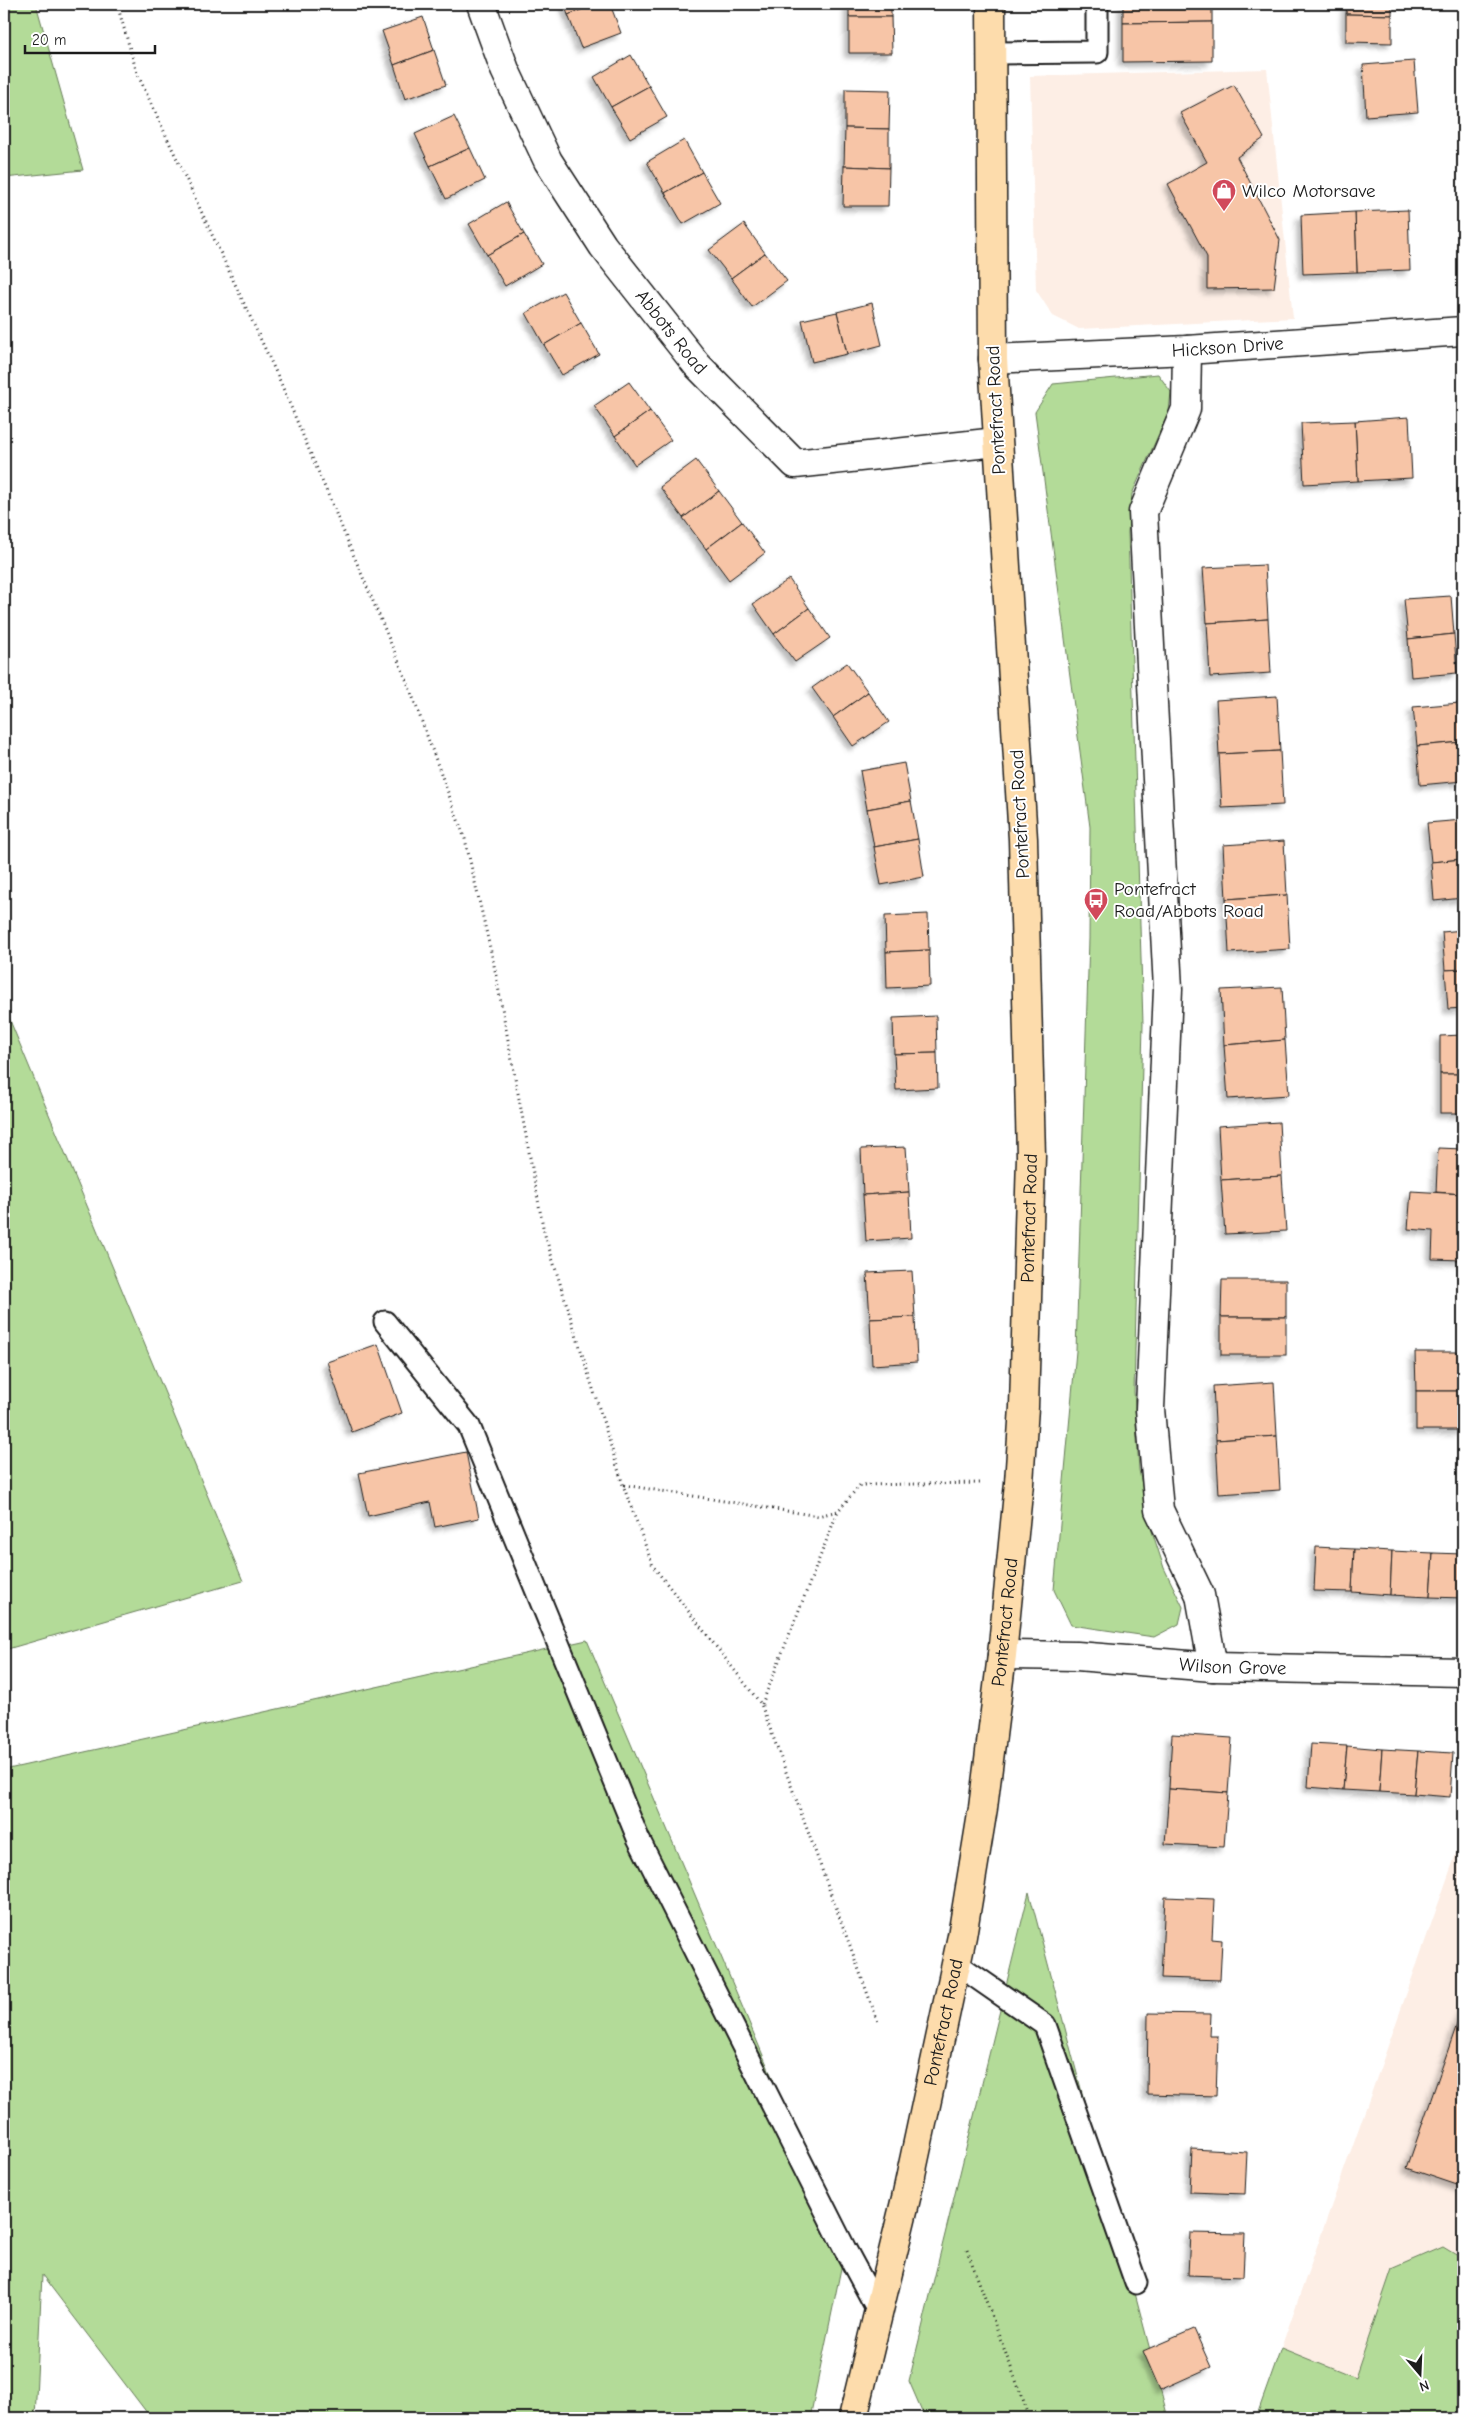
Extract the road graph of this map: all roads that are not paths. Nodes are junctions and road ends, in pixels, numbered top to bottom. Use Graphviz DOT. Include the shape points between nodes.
graph roads {
  1 [pos="481,4"];
  2 [pos="991,4"];
  3 [pos="1097,4"];
  4 [pos="991,53"];
  5 [pos="1463,331"];
  6 [pos="1187,350"];
  7 [pos="993,359"];
  8 [pos="997,442"];
  9 [pos="385,1322"];
  10 [pos="1002,1656"];
  11 [pos="1213,1667"];
  12 [pos="1463,1672"];
  13 [pos="956,1964"];
  14 [pos="1136,2283"];
  15 [pos="879,2312"];
  16 [pos="853,2418"];
  1 -- 8 [label="street, Abbots Road" via="505,70 548,161 603,246 697,364 795,464"];
  2 -- 4 [label="highway, Pontefract Road"];
  3 -- 4 [label="lane" via="1098,52"];
  4 -- 7 [label="highway, Pontefract Road"];
  5 -- 6 [label="street, Hickson Drive"];
  6 -- 7 [label="street, Hickson Drive"];
  6 -- 11 [label="street" via="1186,409 1143,512 1168,989 1150,1409 1159,1510 1200,1595"];
  7 -- 8 [label="highway, Pontefract Road"];
  8 -- 10 [label="highway, Pontefract Road" via="1023,839 1031,1156 1028,1321 1019,1482"];
  9 -- 15 [label="lane" via="469,1426 638,1838"];
  10 -- 11 [label="street, Wilson Grove" via="1077,1656"];
  10 -- 13 [label="highway, Pontefract Road" via="983,1808"];
  11 -- 12 [label="street, Wilson Grove"];
  13 -- 14 [label="lane" via="1045,2025"];
  13 -- 15 [label="highway, Pontefract Road"];
  15 -- 16 [label="highway, Pontefract Road"];
}
